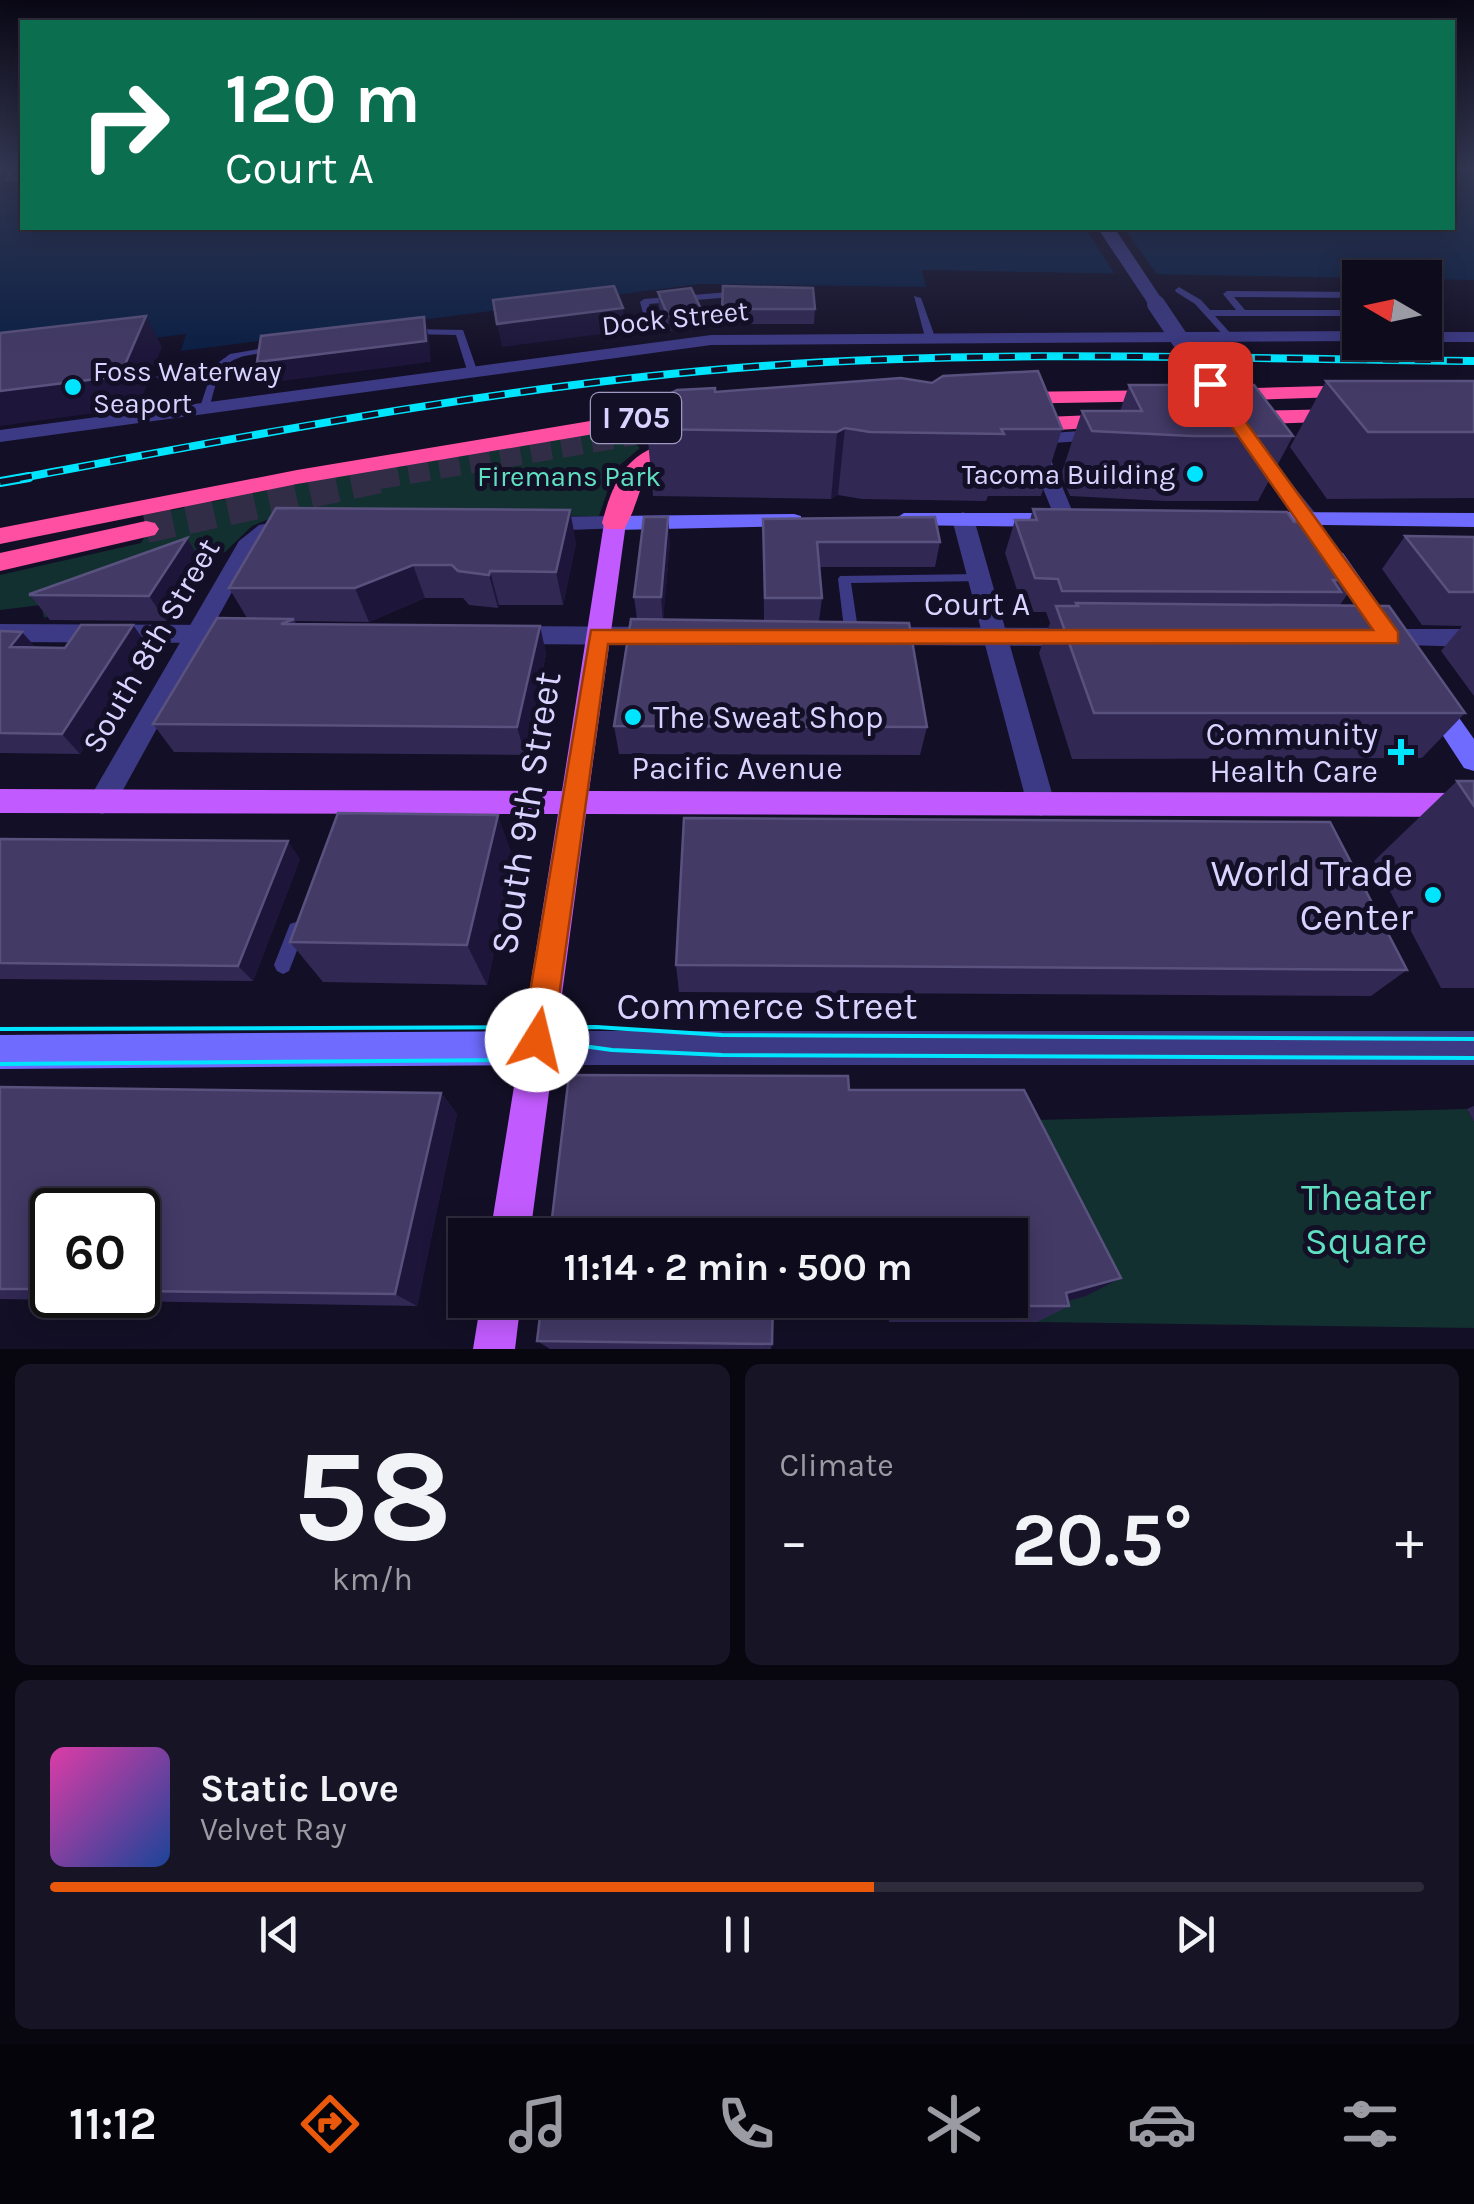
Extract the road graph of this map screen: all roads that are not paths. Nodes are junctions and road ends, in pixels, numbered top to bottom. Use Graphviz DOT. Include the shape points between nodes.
graph roads {
  1 [pos="1109,233"];
  2 [pos="1179,290"];
  3 [pos="749,294"];
  4 [pos="1342,296"];
  5 [pos="917,298"];
  6 [pos="1342,313"];
  7 [pos="1210,314"];
  8 [pos="1244,314"];
  9 [pos="650,324"];
  10 [pos="396,334"];
  11 [pos="1228,335"];
  12 [pos="1342,336"];
  13 [pos="930,337"];
  14 [pos="1442,337"];
  15 [pos="1474,337"];
  16 [pos="298,346"];
  17 [pos="214,368"];
  18 [pos="472,370"];
  19 [pos="161,377"];
  20 [pos="1386,391"];
  21 [pos="205,407"];
  22 [pos="1164,419"];
  23 [pos="708,426"];
  24 [pos="1366,426"];
  25 [pos="1208,427"];
  26 [pos="633,435"];
  27 [pos="1140,435"];
  28 [pos="0,436"];
  29 [pos="228,491"];
  30 [pos="963,519"];
  31 [pos="1309,519"];
  32 [pos="888,520"];
  33 [pos="1074,520"];
  34 [pos="1235,520"];
  35 [pos="1474,520"];
  36 [pos="814,521"];
  37 [pos="615,523"];
  38 [pos="510,524"];
  39 [pos="312,525"];
  40 [pos="146,529"];
  41 [pos="0,536"];
  42 [pos="0,554"];
  43 [pos="0,562"];
  44 [pos="979,578"];
  45 [pos="0,633"];
  46 [pos="198,634"];
  47 [pos="236,634"];
  48 [pos="484,635"];
  49 [pos="598,636"];
  50 [pos="692,636"];
  51 [pos="842,636"];
  52 [pos="995,637"];
  53 [pos="1104,637"];
  54 [pos="1352,638"];
  55 [pos="1390,638"];
  56 [pos="1474,638"];
  57 [pos="1474,760"];
  58 [pos="0,801"];
  59 [pos="102,802"];
  60 [pos="574,802"];
  61 [pos="1040,804"];
  62 [pos="1474,805"];
  63 [pos="302,914"];
  64 [pos="283,965"];
  65 [pos="536,1048"];
  66 [pos="1474,1048"];
  67 [pos="0,1052"];
  68 [pos="512,1218"];
  69 [pos="498,1318"];
  70 [pos="494,1349"];
  1 -- 31 [label="street, bridge" via="1252,447"];
  2 -- 7 [label="lane"];
  3 -- 9 [label="lane" via="644,302"];
  4 -- 8 [label="lane" via="1228,294"];
  5 -- 13 [label="lane"];
  6 -- 8 [label="lane"];
  7 -- 8 [label="lane"];
  7 -- 11 [label="lane"];
  10 -- 18 [label="lane" via="460,332"];
  11 -- 12 [label="street, Dock Street"];
  11 -- 13 [label="street, Dock Street"];
  13 -- 18 [label="street, Dock Street" via="711,340"];
  14 -- 15 [label="street"];
  16 -- 17 [label="lane" via="234,355"];
  17 -- 19 [label="lane"];
  17 -- 21 [label="lane"];
  18 -- 21 [label="street, Dock Street"];
  20 -- 22 [label="highway" via="987,414"];
  21 -- 28 [label="street, Dock Street"];
  23 -- 26 [label="highway, I 705"];
  23 -- 29 [label="highway, I 705" via="571,428"];
  23 -- 37 [label="highway" via="642,459 627,477"];
  24 -- 25 [label="highway"];
  27 -- 33 [label="street" via="1046,438 1040,444 1041,462"];
  29 -- 41 [label="highway"];
  29 -- 42 [label="highway"];
  30 -- 32 [label="main road"];
  30 -- 33 [label="main road"];
  30 -- 44 [label="street"];
  31 -- 34 [label="main road"];
  31 -- 35 [label="main road"];
  31 -- 55 [label="main road"];
  36 -- 37 [label="main road"];
  37 -- 38 [label="street"];
  37 -- 49 [label="main road, South 9th Street"];
  39 -- 46 [label="street, South 8th Street" via="267,530 247,546"];
  40 -- 43 [label="highway"];
  44 -- 51 [label="lane" via="844,579"];
  44 -- 52 [label="street"];
  45 -- 46 [label="street"];
  46 -- 47 [label="street"];
  46 -- 59 [label="street, South 8th Street"];
  48 -- 49 [label="street"];
  49 -- 50 [label="street"];
  49 -- 60 [label="main road, South 9th Street"];
  51 -- 52 [label="street, Court A"];
  52 -- 53 [label="street, Court A"];
  52 -- 61 [label="street"];
  54 -- 55 [label="street"];
  55 -- 56 [label="street"];
  55 -- 57 [label="main road"];
  58 -- 59 [label="main road, Pacific Avenue"];
  59 -- 60 [label="main road, Pacific Avenue" via="339,809"];
  60 -- 61 [label="main road, Pacific Avenue"];
  60 -- 65 [label="main road, South 9th Street"];
  61 -- 62 [label="main road, Pacific Avenue"];
  63 -- 64 [label="lane"];
  65 -- 66 [label="street, Commerce Street"];
  65 -- 67 [label="main road, Commerce Street"];
  65 -- 68 [label="main road, South 9th Street"];
  69 -- 70 [label="main road"];
}
